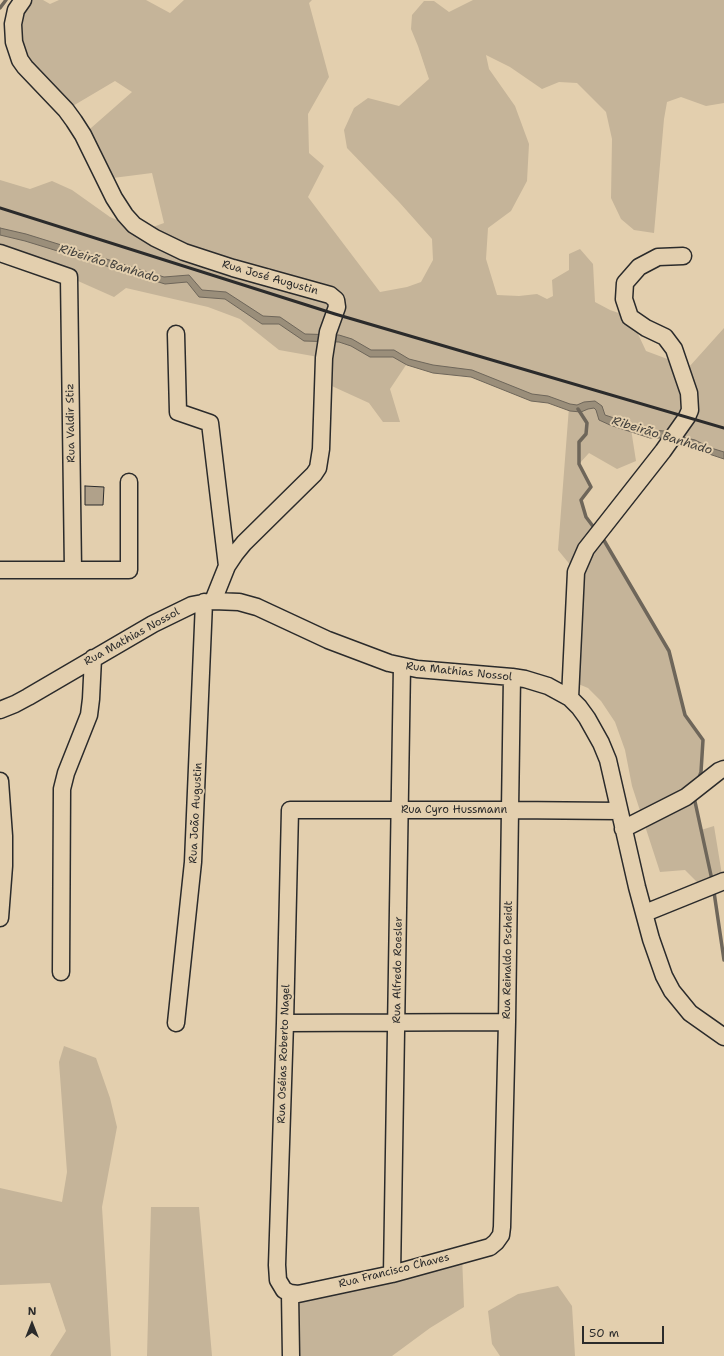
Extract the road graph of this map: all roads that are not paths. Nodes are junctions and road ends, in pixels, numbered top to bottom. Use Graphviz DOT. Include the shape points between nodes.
graph roads {
  1 [pos="23,0"];
  2 [pos="0,253"];
  3 [pos="683,256"];
  4 [pos="176,334"];
  5 [pos="129,482"];
  6 [pos="227,566"];
  7 [pos="0,570"];
  8 [pos="74,570"];
  9 [pos="209,601"];
  10 [pos="92,658"];
  11 [pos="402,666"];
  12 [pos="512,677"];
  13 [pos="570,698"];
  14 [pos="0,710"];
  15 [pos="724,769"];
  16 [pos="0,781"];
  17 [pos="290,810"];
  18 [pos="400,810"];
  19 [pos="510,810"];
  20 [pos="619,811"];
  21 [pos="623,828"];
  22 [pos="724,881"];
  23 [pos="645,913"];
  24 [pos="0,918"];
  25 [pos="61,972"];
  26 [pos="507,1022"];
  27 [pos="176,1023"];
  28 [pos="285,1023"];
  29 [pos="397,1023"];
  30 [pos="724,1037"];
  31 [pos="496,1242"];
  32 [pos="392,1274"];
  33 [pos="290,1293"];
  34 [pos="291,1356"];
  1 -- 6 [label="street, Rua José Augustin" via="16,10 13,24 14,42 20,60 74,121 114,198 124,215 134,225 184,252 330,295 336,300 337,307 325,348 318,468 307,482 244,543"];
  2 -- 8 [label="street, Rua Valdir Stiz" via="69,277"];
  3 -- 13 [label="street" via="658,257 639,267 625,283 624,299 630,317 665,337 674,349 689,393 690,410 663,451 586,549 576,572"];
  4 -- 6 [label="street" via="178,412 210,423"];
  5 -- 8 [label="street" via="129,570"];
  6 -- 9 [label="street, Rua José Augustin"];
  7 -- 8 [label="street"];
  9 -- 10 [label="street, Rua Mathias Nossol" via="192,605 153,624"];
  9 -- 11 [label="street, Rua Mathias Nossol" via="239,602 257,607 334,642 376,659"];
  9 -- 27 [label="street, Rua João Augustin" via="193,862"];
  10 -- 14 [label="street, Rua Mathias Nossol" via="15,704"];
  10 -- 25 [label="street" via="89,715 62,788"];
  11 -- 12 [label="street, Rua Mathias Nossol"];
  11 -- 18 [label="street, Rua Alfredo Roesler"];
  12 -- 13 [label="street, Rua Mathias Nossol" via="543,684"];
  12 -- 19 [label="street, Rua Reinaldo Pscheidt"];
  13 -- 20 [label="street, Rua Mathias Nossol" via="587,718 601,743 608,760"];
  15 -- 21 [label="street" via="686,797"];
  16 -- 24 [label="street" via="4,836"];
  17 -- 18 [label="street, Rua Cyro Hussmann"];
  17 -- 28 [label="street, Rua Oséias Roberto Nagel"];
  18 -- 19 [label="street, Rua Cyro Hussmann"];
  18 -- 29 [label="street, Rua Alfredo Roesler"];
  19 -- 20 [label="street, Rua Cyro Hussmann"];
  19 -- 26 [label="street, Rua Reinaldo Pscheidt"];
  20 -- 21 [label="street, Rua Mathias Nossol"];
  21 -- 23 [label="street, Rua Mathias Nossol"];
  22 -- 23 [label="street"];
  23 -- 30 [label="street, Rua Mathias Nossol" via="658,960 672,991 690,1013"];
  26 -- 29 [label="street"];
  26 -- 31 [label="street, Rua Reinaldo Pscheidt" via="502,1227 501,1235"];
  28 -- 29 [label="street"];
  28 -- 33 [label="street, Rua Oséias Roberto Nagel" via="277,1265 278,1280 284,1290"];
  29 -- 32 [label="street, Rua Alfredo Roesler"];
  31 -- 32 [label="street, Rua Francisco Chaves" via="490,1247"];
  32 -- 33 [label="street, Rua Francisco Chaves" via="298,1294"];
  33 -- 34 [label="street"];
}
